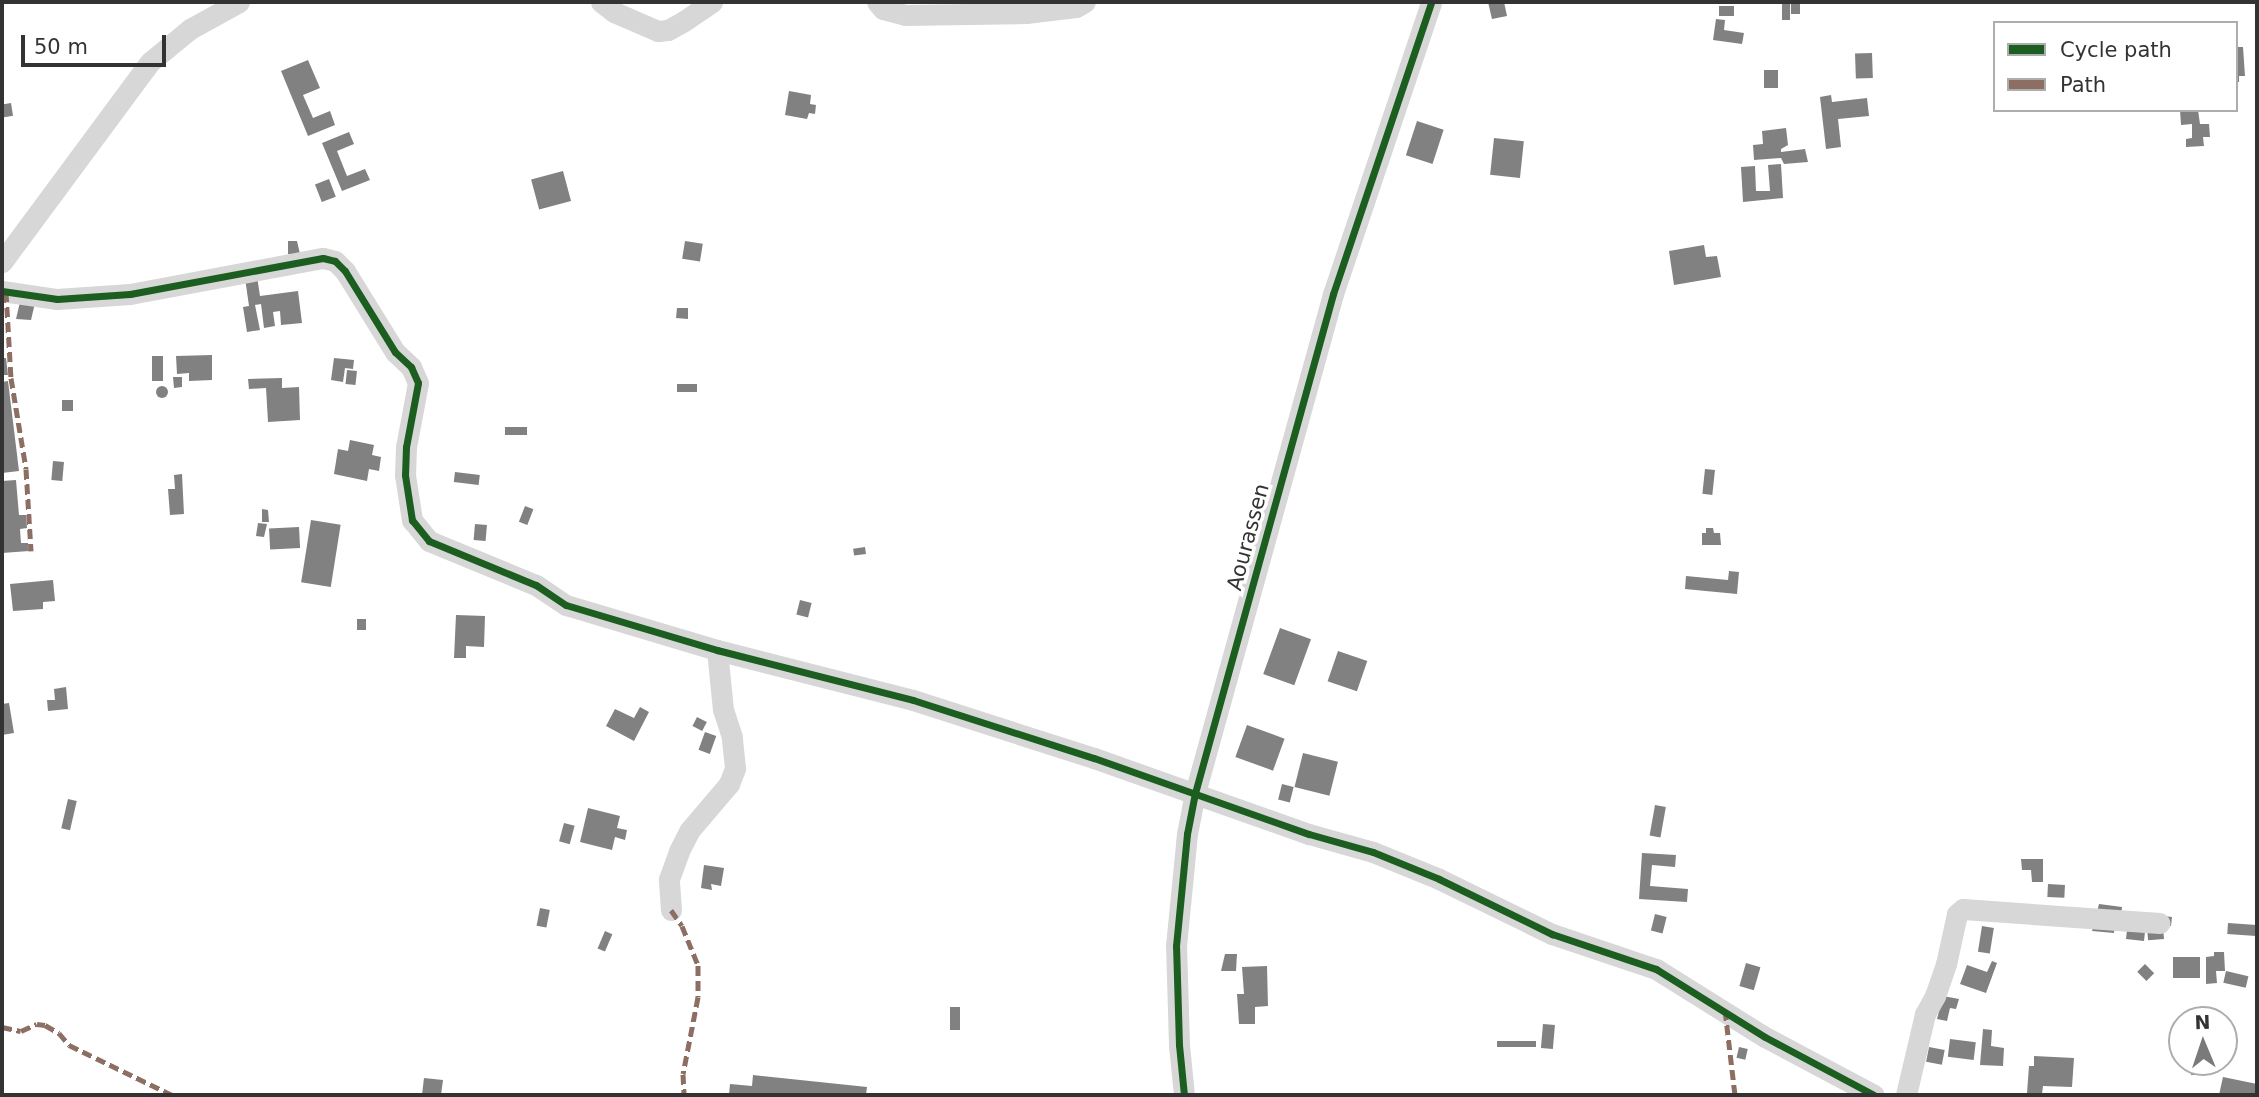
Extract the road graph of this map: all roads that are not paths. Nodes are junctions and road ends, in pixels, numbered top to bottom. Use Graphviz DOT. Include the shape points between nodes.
graph roads {
  1 [pos="239,2"];
  2 [pos="601,2"];
  3 [pos="712,2"];
  4 [pos="877,2"];
  5 [pos="1085,2"];
  6 [pos="1431,2"];
  7 [pos="2,262"];
  8 [pos="2,291"];
  9 [pos="717,650"];
  10 [pos="1195,793"];
  11 [pos="671,910"];
  12 [pos="2160,923"];
  13 [pos="1184,1095"];
  14 [pos="1874,1095"];
  15 [pos="1906,1095"];
  1 -- 7 [label="street" via="190,29 150,62"];
  2 -- 3 [label="street" via="658,31 668,30"];
  4 -- 5 [label="street" via="883,9 905,15 1026,13"];
  6 -- 10 [label="street, Aourassen" via="1333,294"];
  8 -- 9 [label="street" via="57,299 131,294 323,258 335,261 418,383 405,475 417,530 429,541 536,585 566,605"];
  9 -- 10 [label="street" via="913,700"];
  9 -- 11 [label="street" via="723,710 736,768 679,851 669,878"];
  10 -- 13 [label="street, Aourassen" via="1176,946"];
  10 -- 14 [label="street" via="1373,852 1552,934 1656,969 1765,1037"];
  12 -- 15 [label="street" via="1963,909 1957,914 1946,964 1925,1014"];
}
